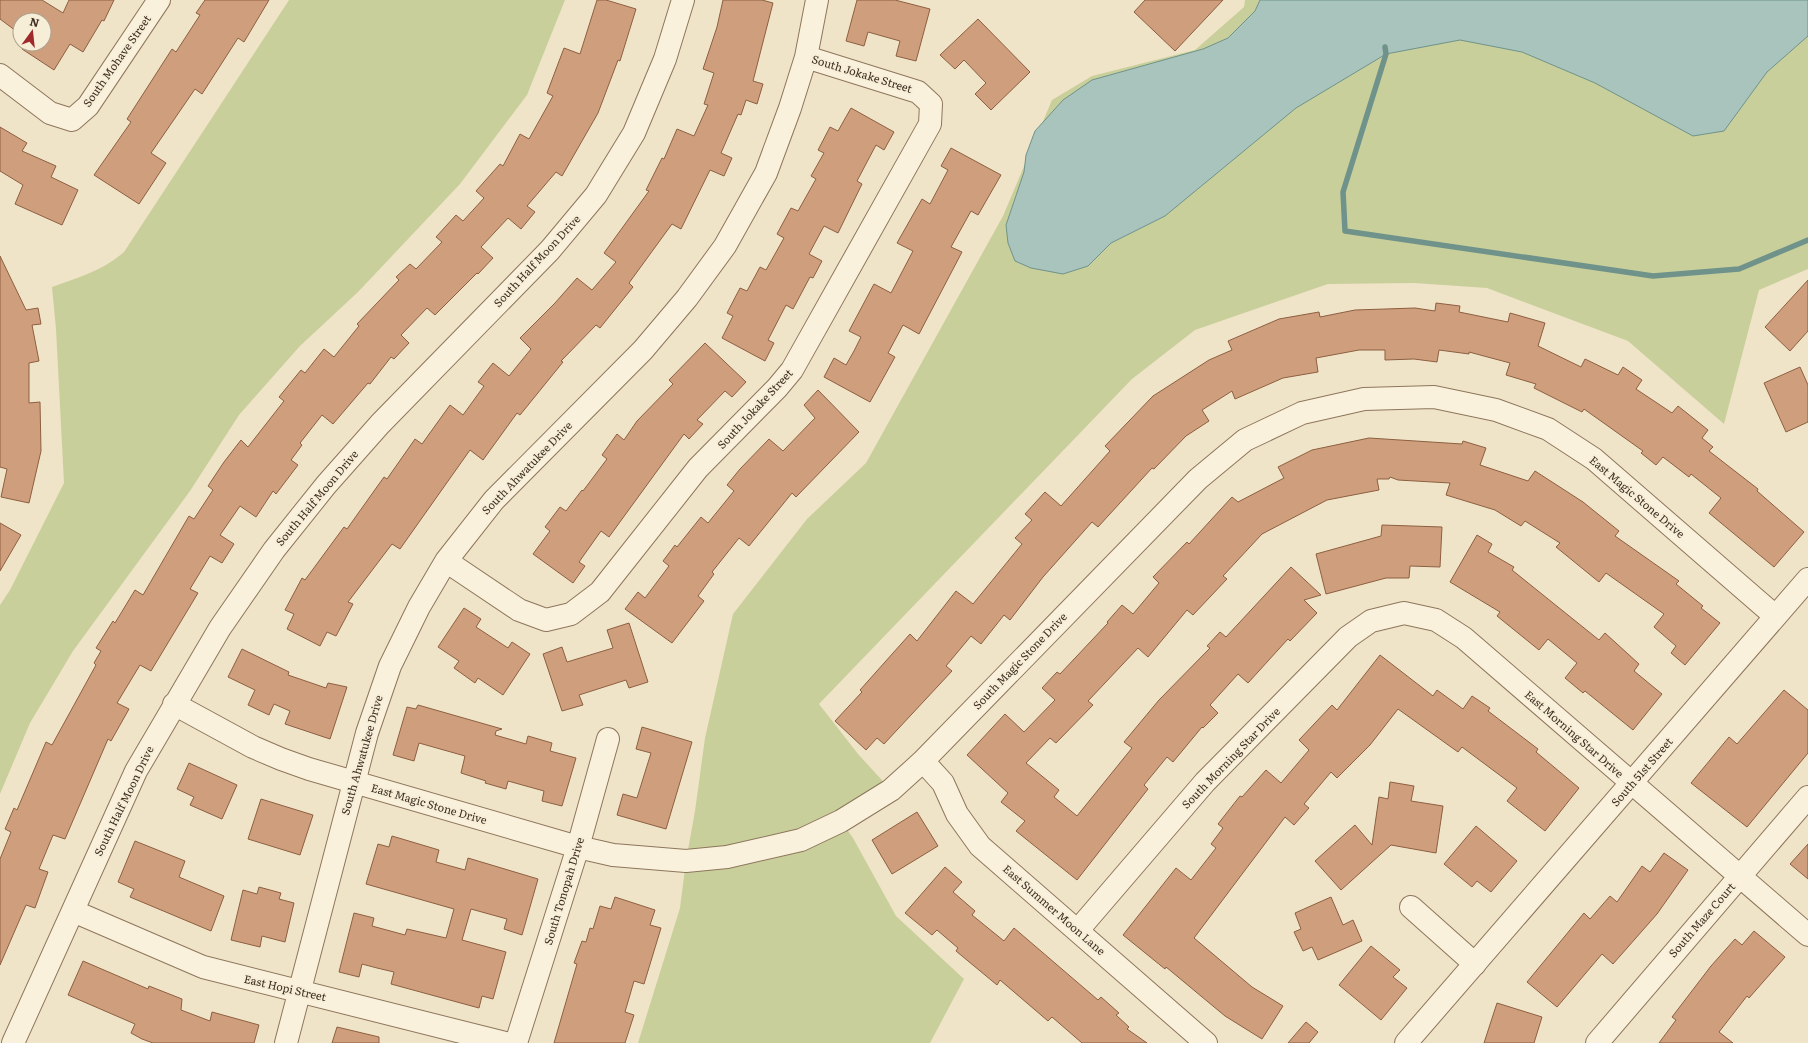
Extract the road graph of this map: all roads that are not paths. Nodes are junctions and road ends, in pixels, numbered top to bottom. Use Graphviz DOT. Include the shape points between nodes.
graph roads {
  1 [pos="159,0"];
  2 [pos="683,0"];
  3 [pos="817,0"];
  4 [pos="806,57"];
  5 [pos="0,75"];
  6 [pos="1434,397"];
  7 [pos="446,562"];
  8 [pos="1808,578"];
  9 [pos="1404,613"];
  10 [pos="1775,616"];
  11 [pos="174,704"];
  12 [pos="608,739"];
  13 [pos="923,761"];
  14 [pos="353,782"];
  15 [pos="1632,784"];
  16 [pos="1808,797"];
  17 [pos="578,846"];
  18 [pos="1740,876"];
  19 [pos="1411,907"];
  20 [pos="73,911"];
  21 [pos="1078,930"];
  22 [pos="1808,935"];
  23 [pos="1475,964"];
  24 [pos="299,990"];
  25 [pos="13,1043"];
  26 [pos="286,1043"];
  27 [pos="505,1043"];
  28 [pos="516,1043"];
  29 [pos="1206,1043"];
  30 [pos="1406,1043"];
  31 [pos="1597,1043"];
  1 -- 5 [label="street, South Mohave Street" via="88,106 72,120 50,113"];
  2 -- 11 [label="street, South Half Moon Drive" via="665,59 634,133 596,195 550,250 380,424 326,485 274,550 220,628"];
  3 -- 4 [label="street, South Ahwatukee Drive"];
  4 -- 7 [label="street, South Ahwatukee Drive" via="766,173 725,246 687,298 642,350 494,500"];
  4 -- 7 [label="street, South Jokake Street" via="918,92 931,104 930,124 792,370 698,468 600,592 571,614 546,620 519,610"];
  6 -- 10 [label="street, East Magic Stone Drive" via="1496,410 1548,429 1594,459"];
  6 -- 13 [label="street, South Magic Stone Drive" via="1364,399 1302,412 1244,440 1198,479"];
  7 -- 14 [label="street, South Ahwatukee Drive" via="419,607 390,666 377,700"];
  8 -- 10 [label="street, South 51st Street"];
  9 -- 15 [label="street, East Morning Star Drive" via="1436,620 1464,638"];
  9 -- 21 [label="street, South Morning Star Drive" via="1371,621 1348,637 1205,782"];
  10 -- 15 [label="street, South 51st Street"];
  11 -- 14 [label="street, East Magic Stone Drive" via="253,747 309,769"];
  11 -- 20 [label="street, South Half Moon Drive" via="136,771"];
  12 -- 17 [label="street, South Tonopah Drive"];
  13 -- 17 [label="street, South Magic Stone Drive" via="891,790 841,821 801,840 727,857 686,861 613,855"];
  13 -- 21 [label="street, East Summer Moon Lane" via="943,782 957,814 980,846"];
  14 -- 17 [label="street, East Magic Stone Drive"];
  14 -- 24 [label="street, South Ahwatukee Drive"];
  15 -- 18 [label="street, East Morning Star Drive"];
  15 -- 23 [label="street, South 51st Street"];
  16 -- 18 [label="street, South Maze Court"];
  17 -- 28 [label="street, South Tonopah Drive"];
  18 -- 22 [label="street, East Morning Star Drive"];
  18 -- 31 [label="street, South Maze Court"];
  19 -- 23 [label="street"];
  20 -- 24 [label="street, East Hopi Street" via="203,967"];
  20 -- 25 [label="street, South Half Moon Drive"];
  21 -- 29 [label="street, East Summer Moon Lane"];
  23 -- 30 [label="street, South 51st Street"];
  24 -- 26 [label="street, South Ahwatukee Drive"];
  24 -- 27 [label="street, East Hopi Street"];
}
